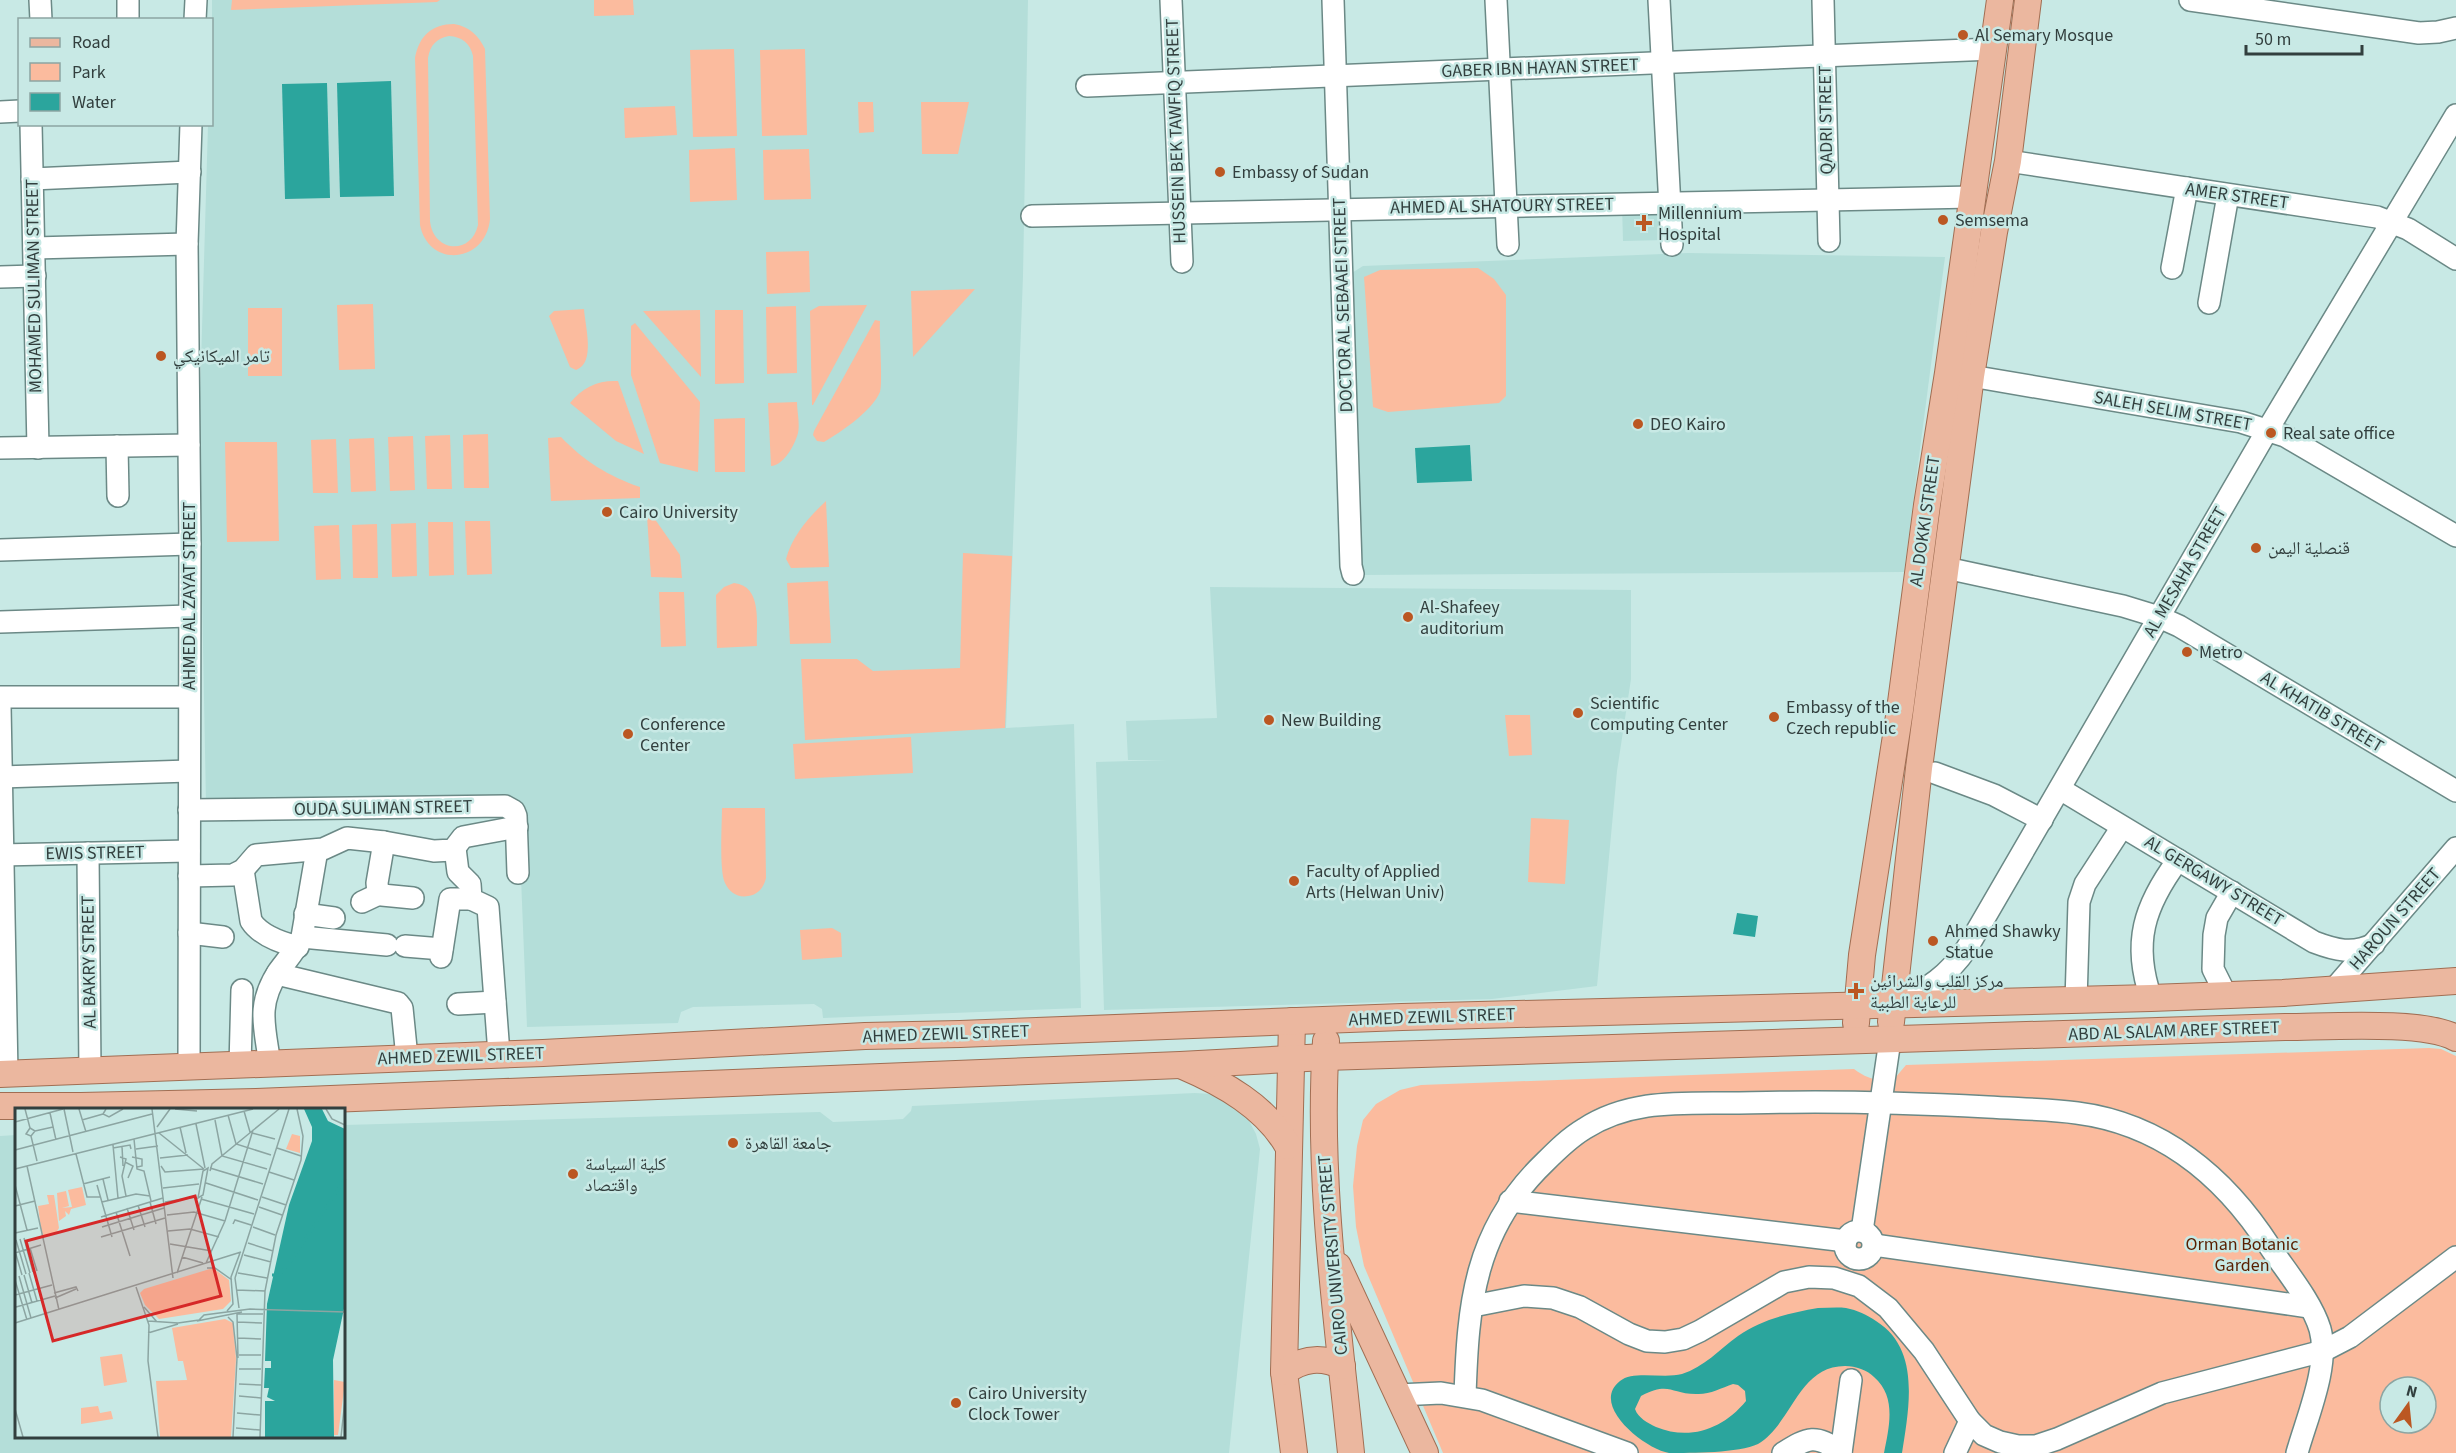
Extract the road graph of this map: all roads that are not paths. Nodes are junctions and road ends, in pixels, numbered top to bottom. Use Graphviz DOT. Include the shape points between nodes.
graph roads {
  1 [pos="40,0"];
  2 [pos="128,0"];
  3 [pos="196,0"];
  4 [pos="1171,0"];
  5 [pos="1334,0"];
  6 [pos="1496,0"];
  7 [pos="1659,0"];
  8 [pos="1823,0"];
  9 [pos="2000,0"];
  10 [pos="2028,0"];
  11 [pos="2190,0"];
  12 [pos="41,18"];
  13 [pos="128,18"];
  14 [pos="195,18"];
  15 [pos="2456,28"];
  16 [pos="1993,49"];
  17 [pos="1825,56"];
  18 [pos="1662,62"];
  19 [pos="1499,69"];
  20 [pos="1336,76"];
  21 [pos="1174,83"];
  22 [pos="1087,86"];
  23 [pos="18,111"];
  24 [pos="0,112"];
  25 [pos="2456,115"];
  26 [pos="31,126"];
  27 [pos="191,126"];
  28 [pos="2008,161"];
  29 [pos="190,172"];
  30 [pos="32,179"];
  31 [pos="2187,188"];
  32 [pos="2228,195"];
  33 [pos="1972,197"];
  34 [pos="1828,199"];
  35 [pos="1670,202"];
  36 [pos="1506,205"];
  37 [pos="1340,209"];
  38 [pos="1180,214"];
  39 [pos="1032,216"];
  40 [pos="2391,222"];
  41 [pos="1829,241"];
  42 [pos="187,244"];
  43 [pos="1508,245"];
  44 [pos="1672,245"];
  45 [pos="34,248"];
  46 [pos="2456,259"];
  47 [pos="1182,262"];
  48 [pos="2172,268"];
  49 [pos="34,276"];
  50 [pos="0,277"];
  51 [pos="2210,303"];
  52 [pos="1971,376"];
  53 [pos="2268,429"];
  54 [pos="189,445"];
  55 [pos="117,446"];
  56 [pos="0,448"];
  57 [pos="38,448"];
  58 [pos="118,496"];
  59 [pos="2456,536"];
  60 [pos="190,544"];
  61 [pos="0,550"];
  62 [pos="1946,568"];
  63 [pos="1353,574"];
  64 [pos="189,616"];
  65 [pos="2159,617"];
  66 [pos="0,622"];
  67 [pos="0,697"];
  68 [pos="189,697"];
  69 [pos="0,706"];
  70 [pos="189,771"];
  71 [pos="1935,772"];
  72 [pos="1,777"];
  73 [pos="2060,789"];
  74 [pos="2456,791"];
  75 [pos="189,810"];
  76 [pos="2042,820"];
  77 [pos="2122,827"];
  78 [pos="517,828"];
  79 [pos="384,842"];
  80 [pos="455,848"];
  81 [pos="2456,848"];
  82 [pos="317,850"];
  83 [pos="189,851"];
  84 [pos="87,853"];
  85 [pos="2,855"];
  86 [pos="2178,860"];
  87 [pos="243,870"];
  88 [pos="518,873"];
  89 [pos="189,876"];
  90 [pos="2232,892"];
  91 [pos="471,899"];
  92 [pos="391,900"];
  93 [pos="2,912"];
  94 [pos="305,914"];
  95 [pos="334,918"];
  96 [pos="189,933"];
  97 [pos="223,937"];
  98 [pos="300,942"];
  99 [pos="2373,944"];
  100 [pos="3,965"];
  101 [pos="277,974"];
  102 [pos="2456,981"];
  103 [pos="242,990"];
  104 [pos="2333,990"];
  105 [pos="2226,995"];
  106 [pos="2151,998"];
  107 [pos="2076,1000"];
  108 [pos="495,1002"];
  109 [pos="458,1004"];
  110 [pos="1892,1005"];
  111 [pos="1858,1007"];
  112 [pos="1327,1020"];
  113 [pos="1292,1021"];
  114 [pos="2336,1027"];
  115 [pos="1121,1028"];
  116 [pos="2456,1038"];
  117 [pos="1890,1040"];
  118 [pos="1854,1041"];
  119 [pos="499,1054"];
  120 [pos="1325,1057"];
  121 [pos="407,1059"];
  122 [pos="1291,1059"];
  123 [pos="270,1065"];
  124 [pos="1180,1065"];
  125 [pos="240,1066"];
  126 [pos="1121,1067"];
  127 [pos="189,1068"];
  128 [pos="90,1072"];
  129 [pos="4,1074"];
  130 [pos="1882,1102"];
  131 [pos="0,1106"];
  132 [pos="1288,1146"];
  133 [pos="1510,1201"];
  134 [pos="1860,1244"];
  135 [pos="1329,1247"];
  136 [pos="2456,1257"];
  137 [pos="1859,1286"];
  138 [pos="1473,1306"];
  139 [pos="2309,1307"];
  140 [pos="2323,1351"];
  141 [pos="1342,1366"];
  142 [pos="1284,1372"];
  143 [pos="1851,1380"];
  144 [pos="1398,1395"];
  145 [pos="1465,1396"];
  146 [pos="1970,1420"];
  147 [pos="2061,1444"];
  148 [pos="1294,1453"];
  149 [pos="1351,1453"];
  150 [pos="1425,1453"];
  151 [pos="1627,1453"];
  152 [pos="1782,1453"];
  153 [pos="1841,1453"];
  154 [pos="1956,1453"];
  155 [pos="2297,1453"];
  1 -- 12 [label="street"];
  2 -- 13 [label="street"];
  3 -- 14 [label="street"];
  4 -- 21 [label="street, HUSSEIN BEK TAWFIQ STREET"];
  5 -- 20 [label="street, DOCTOR AL SEBAAEI STREET"];
  6 -- 19 [label="street"];
  7 -- 18 [label="street"];
  8 -- 17 [label="street, QADRI STREET"];
  9 -- 16 [label="main road, AL DOKKI STREET"];
  10 -- 28 [label="main road, AL DOKKI STREET"];
  11 -- 15 [label="street" via="2419,33"];
  16 -- 17 [label="street, GABER IBN HAYAN STREET"];
  16 -- 33 [label="main road, AL DOKKI STREET"];
  17 -- 18 [label="street, GABER IBN HAYAN STREET"];
  17 -- 34 [label="street, QADRI STREET"];
  18 -- 19 [label="street, GABER IBN HAYAN STREET"];
  18 -- 35 [label="street"];
  19 -- 20 [label="street, GABER IBN HAYAN STREET"];
  19 -- 36 [label="street"];
  20 -- 21 [label="street, GABER IBN HAYAN STREET"];
  20 -- 37 [label="street, DOCTOR AL SEBAAEI STREET"];
  21 -- 22 [label="street, GABER IBN HAYAN STREET"];
  21 -- 38 [label="street, HUSSEIN BEK TAWFIQ STREET"];
  23 -- 24 [label="street"];
  25 -- 40 [label="street, AL MESAHA STREET"];
  26 -- 30 [label="street, MOHAMED SULIMAN STREET"];
  27 -- 29 [label="street, AHMED AL ZAYAT STREET"];
  28 -- 31 [label="street, AMER STREET"];
  28 -- 52 [label="main road, AL DOKKI STREET"];
  29 -- 30 [label="street"];
  29 -- 42 [label="street, AHMED AL ZAYAT STREET"];
  30 -- 45 [label="street, MOHAMED SULIMAN STREET"];
  31 -- 32 [label="street, AMER STREET"];
  31 -- 48 [label="street"];
  32 -- 40 [label="street, AMER STREET" via="2363,214"];
  32 -- 51 [label="street"];
  33 -- 34 [label="street, AHMED AL SHATOURY STREET"];
  33 -- 111 [label="main road, AL DOKKI STREET" via="1862,955"];
  34 -- 35 [label="street, AHMED AL SHATOURY STREET"];
  34 -- 41 [label="street, QADRI STREET"];
  35 -- 36 [label="street, AHMED AL SHATOURY STREET"];
  35 -- 44 [label="street"];
  36 -- 37 [label="street, AHMED AL SHATOURY STREET"];
  36 -- 43 [label="street"];
  37 -- 38 [label="street, AHMED AL SHATOURY STREET"];
  37 -- 63 [label="street, DOCTOR AL SEBAAEI STREET"];
  38 -- 39 [label="street, AHMED AL SHATOURY STREET"];
  38 -- 47 [label="street, HUSSEIN BEK TAWFIQ STREET"];
  40 -- 46 [label="street, AMER STREET"];
  40 -- 53 [label="street, AL MESAHA STREET"];
  42 -- 45 [label="street"];
  42 -- 54 [label="street, AHMED AL ZAYAT STREET"];
  45 -- 49 [label="street, MOHAMED SULIMAN STREET"];
  49 -- 50 [label="street"];
  49 -- 57 [label="street, MOHAMED SULIMAN STREET"];
  52 -- 53 [label="street, SALEH SELIM STREET"];
  52 -- 62 [label="main road, AL DOKKI STREET"];
  53 -- 59 [label="street, SALEH SELIM STREET"];
  53 -- 65 [label="street, AL MESAHA STREET"];
  54 -- 55 [label="street"];
  54 -- 60 [label="street, AHMED AL ZAYAT STREET"];
  55 -- 57 [label="street"];
  55 -- 58 [label="street"];
  56 -- 57 [label="street"];
  60 -- 61 [label="street"];
  60 -- 64 [label="street, AHMED AL ZAYAT STREET"];
  62 -- 65 [label="street, AL KHATIB STREET"];
  62 -- 110 [label="main road, AL DOKKI STREET"];
  64 -- 66 [label="street"];
  64 -- 68 [label="street, AHMED AL ZAYAT STREET"];
  65 -- 73 [label="street, AL MESAHA STREET"];
  65 -- 74 [label="street, AL KHATIB STREET"];
  67 -- 68 [label="street"];
  68 -- 70 [label="street, AHMED AL ZAYAT STREET"];
  69 -- 72 [label="street"];
  70 -- 72 [label="street"];
  70 -- 75 [label="street, AHMED AL ZAYAT STREET"];
  71 -- 76 [label="street" via="1994,795"];
  72 -- 85 [label="street"];
  73 -- 76 [label="street, AL MESAHA STREET"];
  73 -- 77 [label="street, AL GERGAWY STREET"];
  75 -- 78 [label="street, OUDA SULIMAN STREET" via="505,806 514,811"];
  75 -- 83 [label="street, AHMED AL ZAYAT STREET"];
  76 -- 110 [label="street, AL MESAHA STREET" via="1959,960 1927,989"];
  77 -- 86 [label="street, AL GERGAWY STREET"];
  77 -- 107 [label="street" via="2085,884 2079,902"];
  78 -- 80 [label="street" via="463,837"];
  78 -- 88 [label="street"];
  79 -- 80 [label="street" via="434,851"];
  79 -- 82 [label="street" via="347,838"];
  79 -- 92 [label="street" via="377,882"];
  80 -- 91 [label="street" via="458,872 470,884"];
  81 -- 99 [label="street, HAROUN STREET"];
  82 -- 87 [label="street" via="256,855"];
  82 -- 94 [label="street"];
  83 -- 84 [label="street, EWIS STREET"];
  83 -- 89 [label="street, AHMED AL ZAYAT STREET"];
  84 -- 85 [label="street, EWIS STREET"];
  84 -- 128 [label="street, AL BAKRY STREET"];
  85 -- 93 [label="street"];
  86 -- 90 [label="street, AL GERGAWY STREET"];
  86 -- 106 [label="street" via="2155,894 2142,941 2143,973"];
  87 -- 89 [label="street" via="233,875"];
  87 -- 98 [label="street" via="253,925 277,940"];
  89 -- 96 [label="street, AHMED AL ZAYAT STREET"];
  90 -- 99 [label="street, AL GERGAWY STREET" via="2330,948 2362,950"];
  90 -- 105 [label="street" via="2217,918 2214,935 2213,969"];
  91 -- 98 [label="street" via="450,899 441,953 396,946"];
  91 -- 108 [label="street" via="488,907"];
  93 -- 100 [label="street"];
  94 -- 95 [label="street"];
  94 -- 98 [label="street"];
  96 -- 97 [label="street"];
  96 -- 127 [label="street, AHMED AL ZAYAT STREET"];
  98 -- 101 [label="street"];
  99 -- 104 [label="street, HAROUN STREET"];
  100 -- 129 [label="street"];
  101 -- 121 [label="street" via="398,1003 402,1008"];
  101 -- 123 [label="street" via="263,1002"];
  102 -- 104 [label="main road, ABD AL SALAM AREF STREET"];
  103 -- 125 [label="street"];
  104 -- 105 [label="main road, ABD AL SALAM AREF STREET"];
  104 -- 114 [label="main road"];
  105 -- 106 [label="main road, ABD AL SALAM AREF STREET"];
  106 -- 107 [label="main road, ABD AL SALAM AREF STREET"];
  107 -- 110 [label="main road, ABD AL SALAM AREF STREET"];
  108 -- 109 [label="street"];
  108 -- 119 [label="street"];
  110 -- 111 [label="main road, AHMED ZEWIL STREET"];
  110 -- 117 [label="main road, AL DOKKI STREET"];
  111 -- 112 [label="main road, AHMED ZEWIL STREET"];
  111 -- 118 [label="main road, AL DOKKI STREET"];
  112 -- 113 [label="main road, AHMED ZEWIL STREET"];
  112 -- 120 [label="main road, CAIRO UNIVERSITY STREET"];
  113 -- 115 [label="main road, AHMED ZEWIL STREET"];
  113 -- 122 [label="main road, CAIRO UNIVERSITY STREET"];
  114 -- 116 [label="main road, ABD AL SALAM AREF STREET" via="2431,1029"];
  114 -- 117 [label="main road, ABD AL SALAM AREF STREET"];
  115 -- 119 [label="main road, AHMED ZEWIL STREET"];
  115 -- 126 [label="main road" via="1126,1047"];
  117 -- 118 [label="main road, AHMED ZEWIL STREET"];
  117 -- 130 [label="street"];
  118 -- 120 [label="main road, AHMED ZEWIL STREET"];
  119 -- 121 [label="main road, AHMED ZEWIL STREET"];
  120 -- 122 [label="main road, AHMED ZEWIL STREET"];
  120 -- 135 [label="main road, CAIRO UNIVERSITY STREET" via="1324,1164"];
  121 -- 123 [label="main road, AHMED ZEWIL STREET"];
  122 -- 124 [label="main road, AHMED ZEWIL STREET"];
  122 -- 132 [label="main road, CAIRO UNIVERSITY STREET"];
  123 -- 125 [label="main road, AHMED ZEWIL STREET"];
  124 -- 126 [label="main road, AHMED ZEWIL STREET"];
  124 -- 132 [label="main road" via="1244,1099 1280,1131"];
  125 -- 127 [label="main road, AHMED ZEWIL STREET"];
  126 -- 131 [label="main road, AHMED ZEWIL STREET" via="244,1102"];
  127 -- 128 [label="main road, AHMED ZEWIL STREET"];
  128 -- 129 [label="main road, AHMED ZEWIL STREET"];
  130 -- 133 [label="street" via="1665,1103 1621,1111 1600,1119 1572,1138 1528,1178"];
  130 -- 134 [label="street"];
  130 -- 139 [label="street" via="2077,1113 2154,1136 2200,1165 2238,1203"];
  132 -- 142 [label="main road, CAIRO UNIVERSITY STREET"];
  133 -- 134 [label="street"];
  133 -- 138 [label="street" via="1485,1250"];
  134 -- 137 [label="street"];
  134 -- 139 [label="street"];
  135 -- 141 [label="main road, CAIRO UNIVERSITY STREET"];
  135 -- 144 [label="main road"];
  136 -- 140 [label="street" via="2350,1337"];
  137 -- 138 [label="street" via="1809,1276 1784,1282 1700,1331 1665,1342 1629,1334 1580,1307 1553,1298 1524,1296"];
  137 -- 146 [label="street" via="1906,1329"];
  138 -- 145 [label="street"];
  139 -- 140 [label="street" via="2319,1328"];
  140 -- 147 [label="street" via="2181,1386 2143,1400"];
  140 -- 155 [label="street"];
  141 -- 142 [label="main road" via="1312,1359"];
  141 -- 149 [label="main road, CAIRO UNIVERSITY STREET"];
  142 -- 148 [label="main road, CAIRO UNIVERSITY STREET"];
  143 -- 153 [label="street"];
  144 -- 145 [label="street"];
  144 -- 150 [label="main road"];
  145 -- 151 [label="street"];
  146 -- 147 [label="street" via="1984,1435 2000,1442 2018,1446"];
  146 -- 154 [label="street"];
  152 -- 153 [label="street" via="1812,1438 1821,1439"];
}
